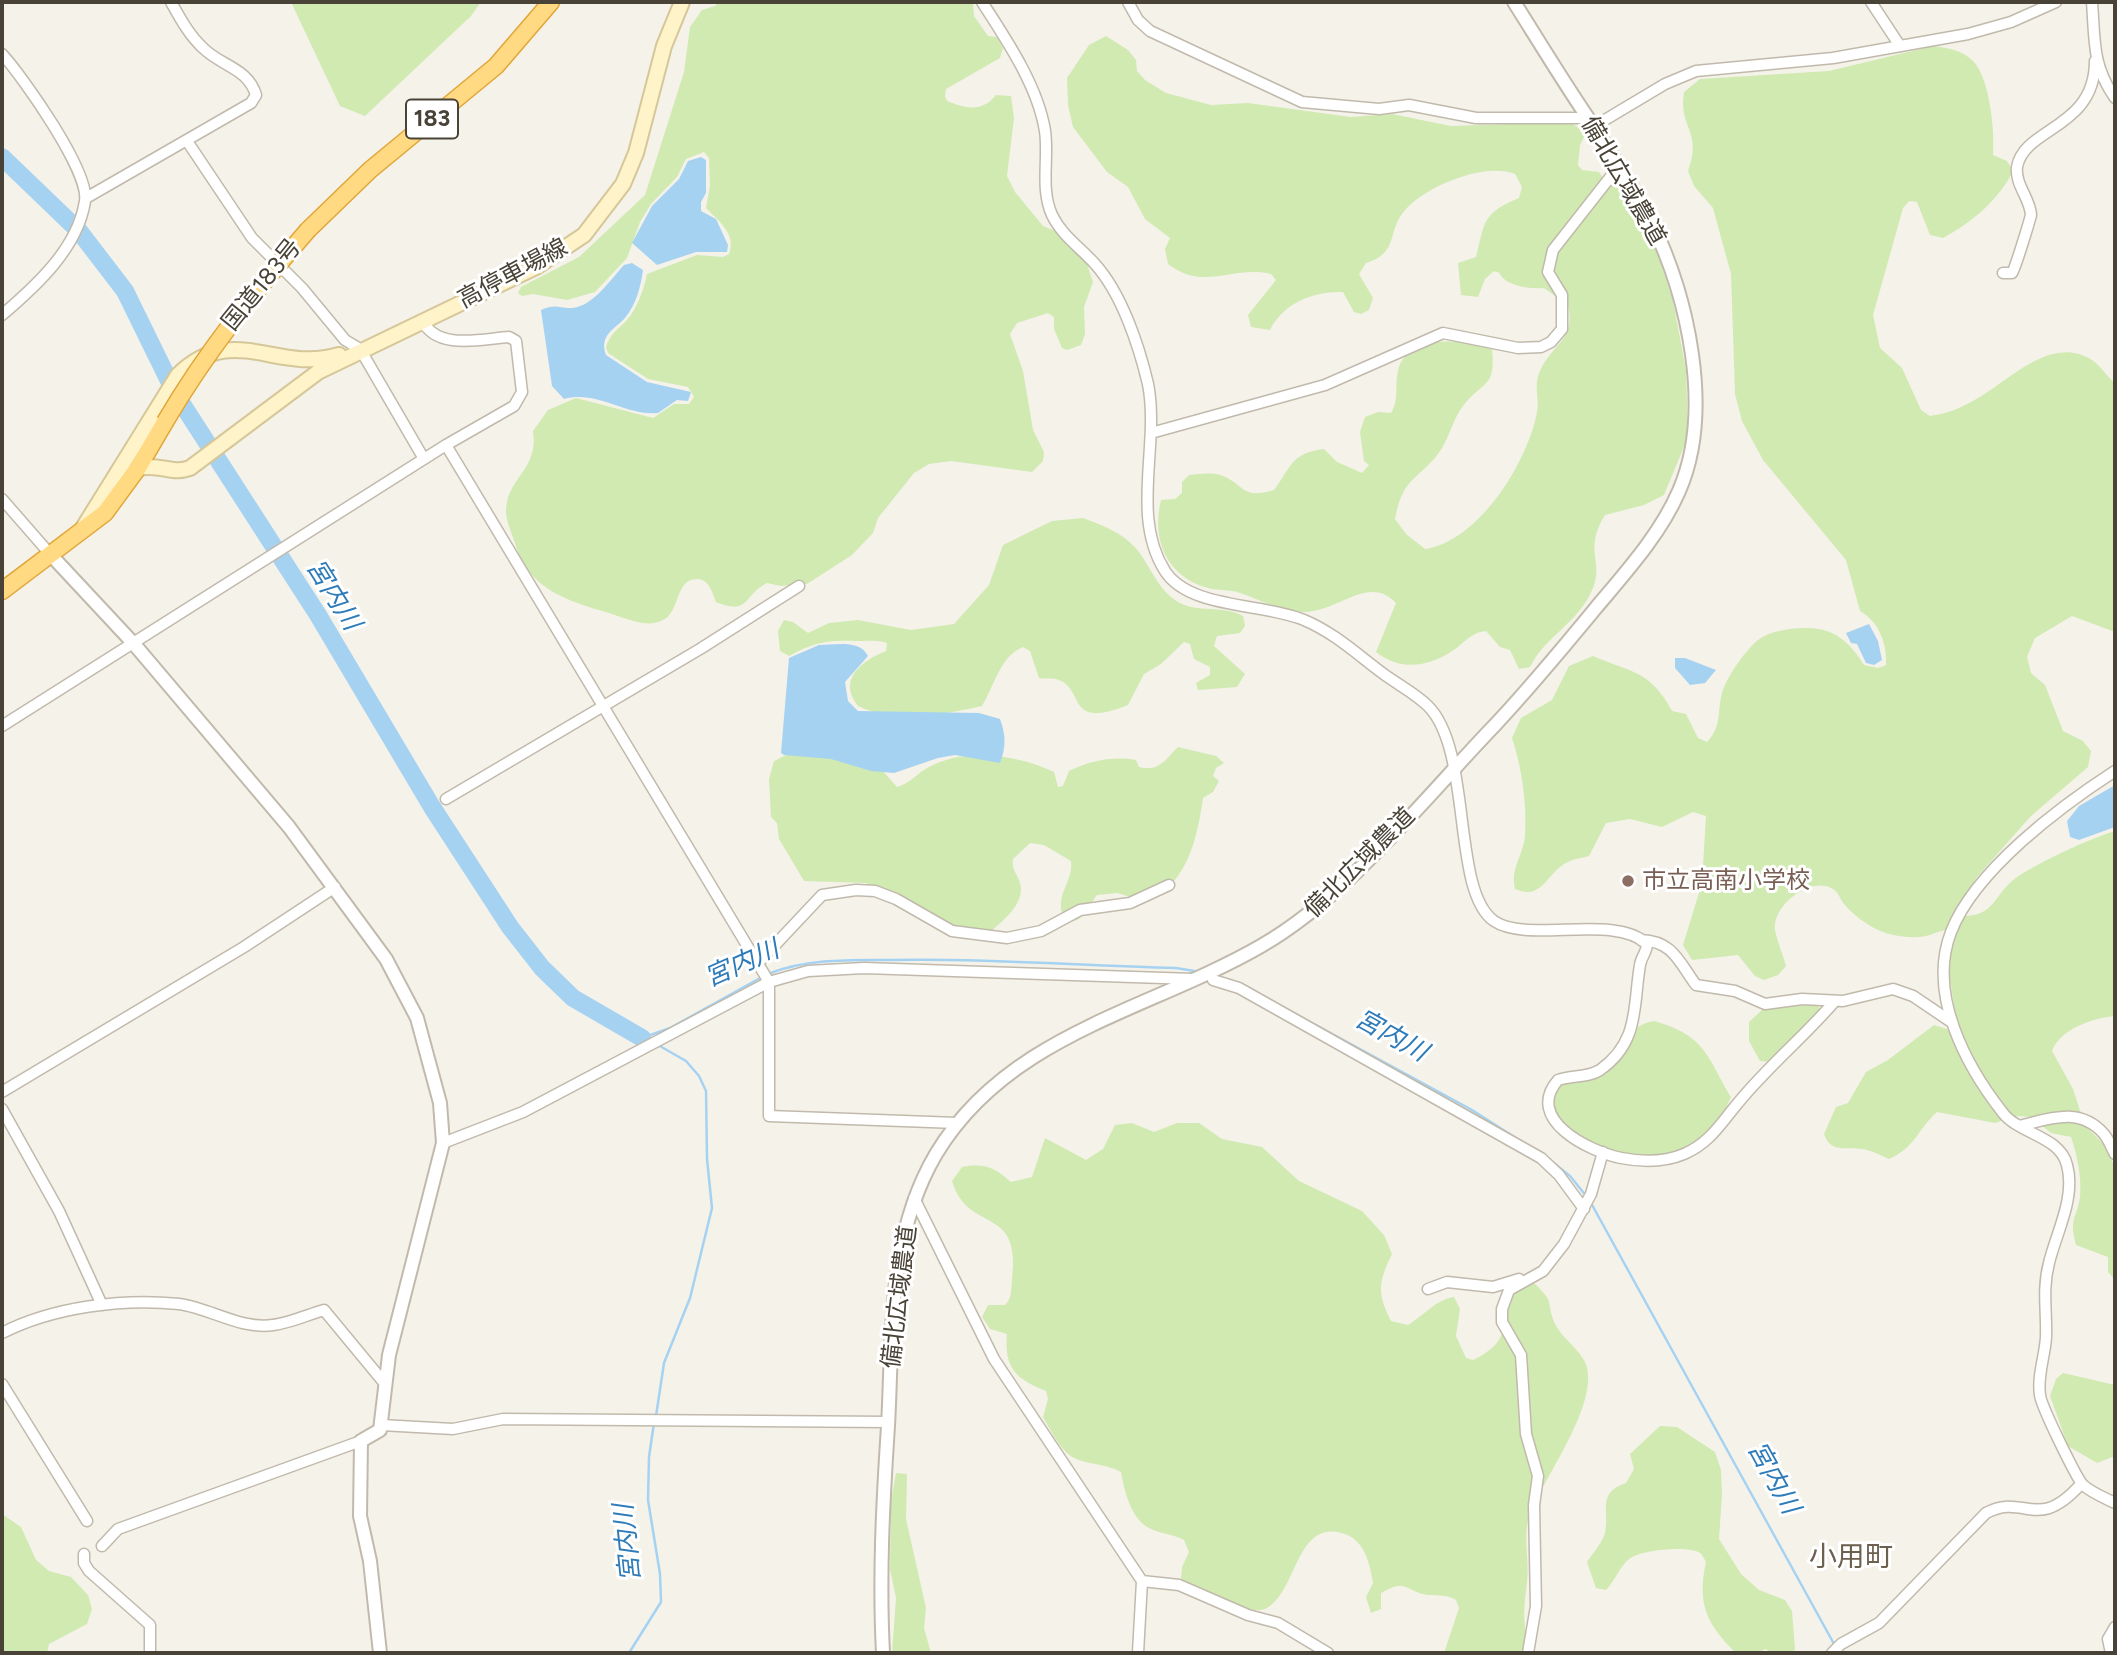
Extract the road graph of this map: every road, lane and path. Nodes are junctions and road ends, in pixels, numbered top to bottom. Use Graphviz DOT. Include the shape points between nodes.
graph roads {
  1 [pos="171,2"];
  2 [pos="551,2"];
  3 [pos="682,2"];
  4 [pos="982,2"];
  5 [pos="1128,2"];
  6 [pos="1514,2"];
  7 [pos="1871,2"];
  8 [pos="2056,2"];
  9 [pos="2092,2"];
  10 [pos="1900,46"];
  11 [pos="2,54"];
  12 [pos="2095,61"];
  13 [pos="2115,98"];
  14 [pos="1590,122"];
  15 [pos="187,141"];
  16 [pos="1619,166"];
  17 [pos="86,198"];
  18 [pos="2003,273"];
  19 [pos="2,315"];
  20 [pos="422,320"];
  21 [pos="360,349"];
  22 [pos="1152,433"];
  23 [pos="446,445"];
  24 [pos="424,459"];
  25 [pos="138,468"];
  26 [pos="2,499"];
  27 [pos="80,532"];
  28 [pos="50,554"];
  29 [pos="799,586"];
  30 [pos="2,591"];
  31 [pos="134,644"];
  32 [pos="604,707"];
  33 [pos="2,726"];
  34 [pos="1452,769"];
  35 [pos="2115,771"];
  36 [pos="446,799"];
  37 [pos="1169,886"];
  38 [pos="335,887"];
  39 [pos="1641,940"];
  40 [pos="758,962"];
  41 [pos="1202,978"];
  42 [pos="769,982"];
  43 [pos="1834,1002"];
  44 [pos="1950,1021"];
  45 [pos="2,1092"];
  46 [pos="2,1110"];
  47 [pos="957,1124"];
  48 [pos="2019,1126"];
  49 [pos="443,1143"];
  50 [pos="1602,1152"];
  51 [pos="2115,1154"];
  52 [pos="914,1198"];
  53 [pos="1586,1204"];
  54 [pos="1526,1280"];
  55 [pos="1428,1289"];
  56 [pos="102,1306"];
  57 [pos="2,1333"];
  58 [pos="2,1384"];
  59 [pos="386,1385"];
  60 [pos="888,1422"];
  61 [pos="381,1425"];
  62 [pos="361,1441"];
  63 [pos="2081,1484"];
  64 [pos="2115,1503"];
  65 [pos="87,1521"];
  66 [pos="102,1546"];
  67 [pos="84,1554"];
  68 [pos="1142,1581"];
  69 [pos="2115,1627"];
  70 [pos="1835,1650"];
  71 [pos="149,1653"];
  72 [pos="380,1653"];
  73 [pos="883,1653"];
  74 [pos="1138,1653"];
  75 [pos="1328,1653"];
  76 [pos="1528,1653"];
  77 [pos="2110,1653"];
  1 -- 15 [label="street" via="204,50 248,77 256,95 251,103"];
  2 -- 25 [label="highway, 国道183号 / 183, bridge" via="496,66 370,170 308,230 195,370"];
  3 -- 20 [label="main road, 高停車場線" via="664,46 636,153 623,184 604,211 584,235 560,253"];
  4 -- 22 [label="street" via="1041,112 1046,197 1052,214 1070,240 1097,265 1118,300 1148,385"];
  5 -- 14 [label="street" via="1150,31 1302,102 1379,108 1409,105 1476,118"];
  6 -- 14 [label="street, 備北広域農道"];
  7 -- 10 [label="street"];
  8 -- 10 [label="street" via="2011,22"];
  9 -- 12 [label="street"];
  10 -- 14 [label="street" via="1833,58 1696,71"];
  11 -- 17 [label="street" via="64,143"];
  12 -- 13 [label="street"];
  12 -- 18 [label="street" via="2094,83 2087,99 2018,164 2018,180 2031,215 2017,267 2012,273"];
  14 -- 16 [label="street, 備北広域農道"];
  15 -- 17 [label="street"];
  15 -- 21 [label="street" via="252,238 345,340"];
  16 -- 22 [label="street" via="1548,261 1548,272 1562,295 1562,329 1541,347 1518,348 1443,333 1325,384"];
  16 -- 34 [label="street, 備北広域農道" via="1659,238 1687,335 1697,411 1692,452 1679,492 1627,570 1522,696"];
  17 -- 19 [label="street" via="80,219 50,270"];
  20 -- 21 [label="main road, 高停車場線"];
  20 -- 23 [label="street" via="427,330 448,341 509,337 519,349 522,392 514,405"];
  21 -- 24 [label="street"];
  21 -- 25 [label="main road, 高停車場線" via="318,372 205,460 182,471 154,464"];
  21 -- 27 [label="main road, 高停車場線" via="304,360 222,349 194,360 178,375"];
  22 -- 34 [label="street" via="1148,526 1152,548 1167,575 1201,597 1302,619 1333,635 1428,706 1442,726"];
  23 -- 24 [label="street"];
  23 -- 32 [label="street"];
  24 -- 31 [label="street"];
  25 -- 27 [label="highway, 国道183号 / 183" via="105,513"];
  26 -- 28 [label="street"];
  27 -- 28 [label="highway, 国道183号 / 183"];
  28 -- 30 [label="highway, 国道183号 / 183"];
  28 -- 31 [label="street"];
  29 -- 32 [label="street"];
  31 -- 33 [label="street"];
  31 -- 38 [label="street"];
  32 -- 36 [label="street"];
  32 -- 40 [label="street"];
  34 -- 39 [label="street" via="1472,887 1485,914 1512,929 1570,928"];
  34 -- 41 [label="street, 備北広域農道" via="1321,905 1279,935"];
  35 -- 44 [label="street" via="2062,805 1996,868 1965,907 1947,945 1945,990"];
  37 -- 40 [label="street" via="1130,903 1080,911 1041,931 1007,938 952,931 875,891 822,895"];
  38 -- 45 [label="street"];
  38 -- 49 [label="street" via="386,959 417,1018 440,1103"];
  39 -- 43 [label="street" via="1670,948 1700,986 1734,991 1765,1004 1817,998"];
  39 -- 50 [label="street" via="1647,948 1640,961 1635,1020 1626,1041 1601,1069 1558,1080 1547,1099 1548,1114 1556,1124"];
  40 -- 42 [label="street"];
  41 -- 42 [label="street" via="864,968 808,971"];
  41 -- 47 [label="street, 備北広域農道" via="1048,1047 1008,1072"];
  41 -- 53 [label="street" via="1239,988 1541,1158"];
  42 -- 47 [label="street" via="769,1116"];
  42 -- 49 [label="street" via="523,1112"];
  43 -- 44 [label="street" via="1893,989 1913,996"];
  43 -- 50 [label="street" via="1702,1144 1668,1160"];
  44 -- 48 [label="street" via="1997,1106"];
  46 -- 56 [label="street" via="59,1211"];
  47 -- 52 [label="street, 備北広域農道"];
  48 -- 51 [label="street" via="2070,1115 2086,1119 2106,1135"];
  48 -- 63 [label="street" via="2049,1142 2067,1165 2066,1211 2043,1295 2046,1337 2040,1395 2043,1412"];
  49 -- 59 [label="street" via="389,1355"];
  50 -- 53 [label="street"];
  52 -- 60 [label="street, 備北広域農道" via="898,1264"];
  52 -- 68 [label="street" via="994,1359"];
  53 -- 54 [label="street" via="1553,1259"];
  54 -- 55 [label="street" via="1493,1287 1447,1282"];
  54 -- 76 [label="street" via="1507,1294 1502,1322 1521,1355 1526,1434 1538,1476 1534,1505 1536,1606"];
  56 -- 57 [label="street" via="65,1311"];
  56 -- 59 [label="street" via="180,1304 252,1324 275,1325 324,1310"];
  58 -- 65 [label="street"];
  59 -- 61 [label="street"];
  60 -- 61 [label="street" via="503,1419 453,1429"];
  60 -- 73 [label="street, 備北広域農道" via="881,1552"];
  61 -- 62 [label="street"];
  62 -- 66 [label="street" via="118,1529"];
  62 -- 72 [label="street" via="360,1516"];
  63 -- 64 [label="street"];
  63 -- 70 [label="street" via="2064,1503 2050,1510 1994,1508 1986,1513 1879,1623"];
  67 -- 71 [label="street" via="89,1571 150,1625"];
  68 -- 74 [label="street"];
  68 -- 75 [label="street" via="1180,1585 1278,1623"];
  69 -- 77 [label="street" via="2108,1639"];
}
